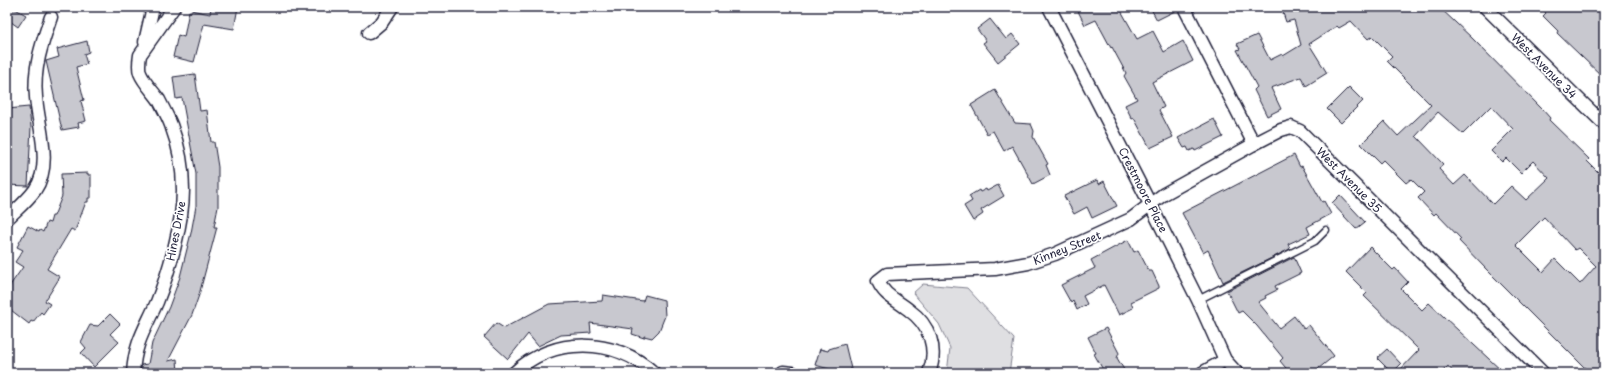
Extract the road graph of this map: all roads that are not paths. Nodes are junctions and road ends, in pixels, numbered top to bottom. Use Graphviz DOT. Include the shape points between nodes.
graph roads {
  1 [pos="154,7"];
  2 [pos="174,7"];
  3 [pos="392,7"];
  4 [pos="1049,7"];
  5 [pos="1184,7"];
  6 [pos="1485,7"];
  7 [pos="51,17"];
  8 [pos="369,33"];
  9 [pos="140,55"];
  10 [pos="1604,124"];
  11 [pos="1254,144"];
  12 [pos="1150,204"];
  13 [pos="7,219"];
  14 [pos="1326,230"];
  15 [pos="1198,300"];
  16 [pos="1225,360"];
  17 [pos="133,373"];
  18 [pos="514,373"];
  19 [pos="654,373"];
  20 [pos="930,373"];
  21 [pos="1202,373"];
  22 [pos="1237,373"];
  23 [pos="1543,373"];
  1 -- 9 [label="street"];
  2 -- 9 [label="street"];
  3 -- 8 [label="street" via="382,22"];
  4 -- 12 [label="street, Crestmoore Place"];
  5 -- 11 [label="street"];
  6 -- 10 [label="street, West Avenue 34"];
  7 -- 13 [label="street" via="39,50 35,75 43,140 40,178 30,196"];
  9 -- 17 [label="street, Hines Drive" via="140,72 159,100 178,146 183,192 168,271 157,302 138,340"];
  11 -- 12 [label="street, Kinney Street"];
  11 -- 23 [label="street, West Avenue 35" via="1291,127 1300,131"];
  12 -- 15 [label="street, Crestmoore Place"];
  12 -- 20 [label="street, Kinney Street" via="1131,220 1090,240 1028,263 978,272 887,274 878,281 882,290 922,321 930,335 933,350"];
  14 -- 15 [label="lane" via="1315,242"];
  15 -- 16 [label="street, Crestmoore Place"];
  16 -- 21 [label="street"];
  16 -- 22 [label="street, Crestmoore Place"];
  18 -- 19 [label="street" via="537,356 557,348 578,345 618,350"];
}
